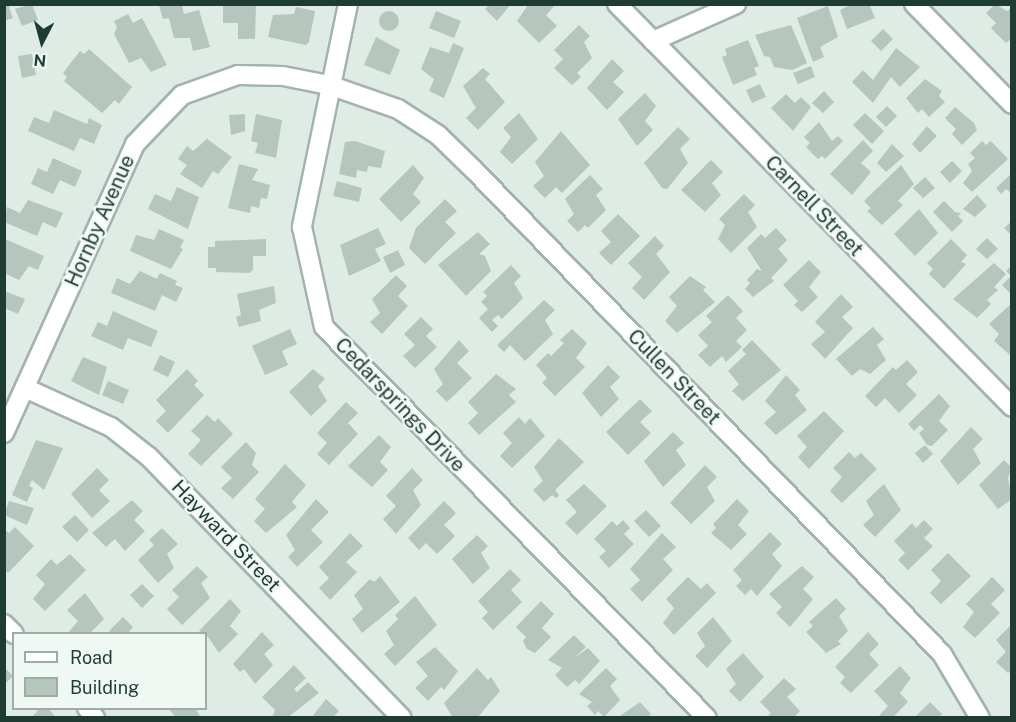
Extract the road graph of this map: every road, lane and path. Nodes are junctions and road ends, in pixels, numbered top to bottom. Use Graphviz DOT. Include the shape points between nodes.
graph roads {
  1 [pos="348,4"];
  2 [pos="617,4"];
  3 [pos="736,4"];
  4 [pos="914,4"];
  5 [pos="653,42"];
  6 [pos="329,86"];
  7 [pos="1011,104"];
  8 [pos="25,388"];
  9 [pos="1011,407"];
  10 [pos="4,433"];
  11 [pos="402,717"];
  12 [pos="707,717"];
  13 [pos="980,717"];
  1 -- 6 [label="street, Cedarsprings Drive"];
  2 -- 5 [label="street, Carnell Street"];
  3 -- 5 [label="street"];
  4 -- 7 [label="street"];
  5 -- 9 [label="street, Carnell Street"];
  6 -- 8 [label="street, Hornby Avenue" via="283,76 238,75 182,95 135,144"];
  6 -- 12 [label="street, Cedarsprings Drive" via="303,227 324,327"];
  6 -- 13 [label="street, Cullen Street" via="398,109 438,135 942,654"];
  8 -- 10 [label="street, Hornby Avenue"];
  8 -- 11 [label="street, Hayward Street" via="111,427 149,457"];
}
